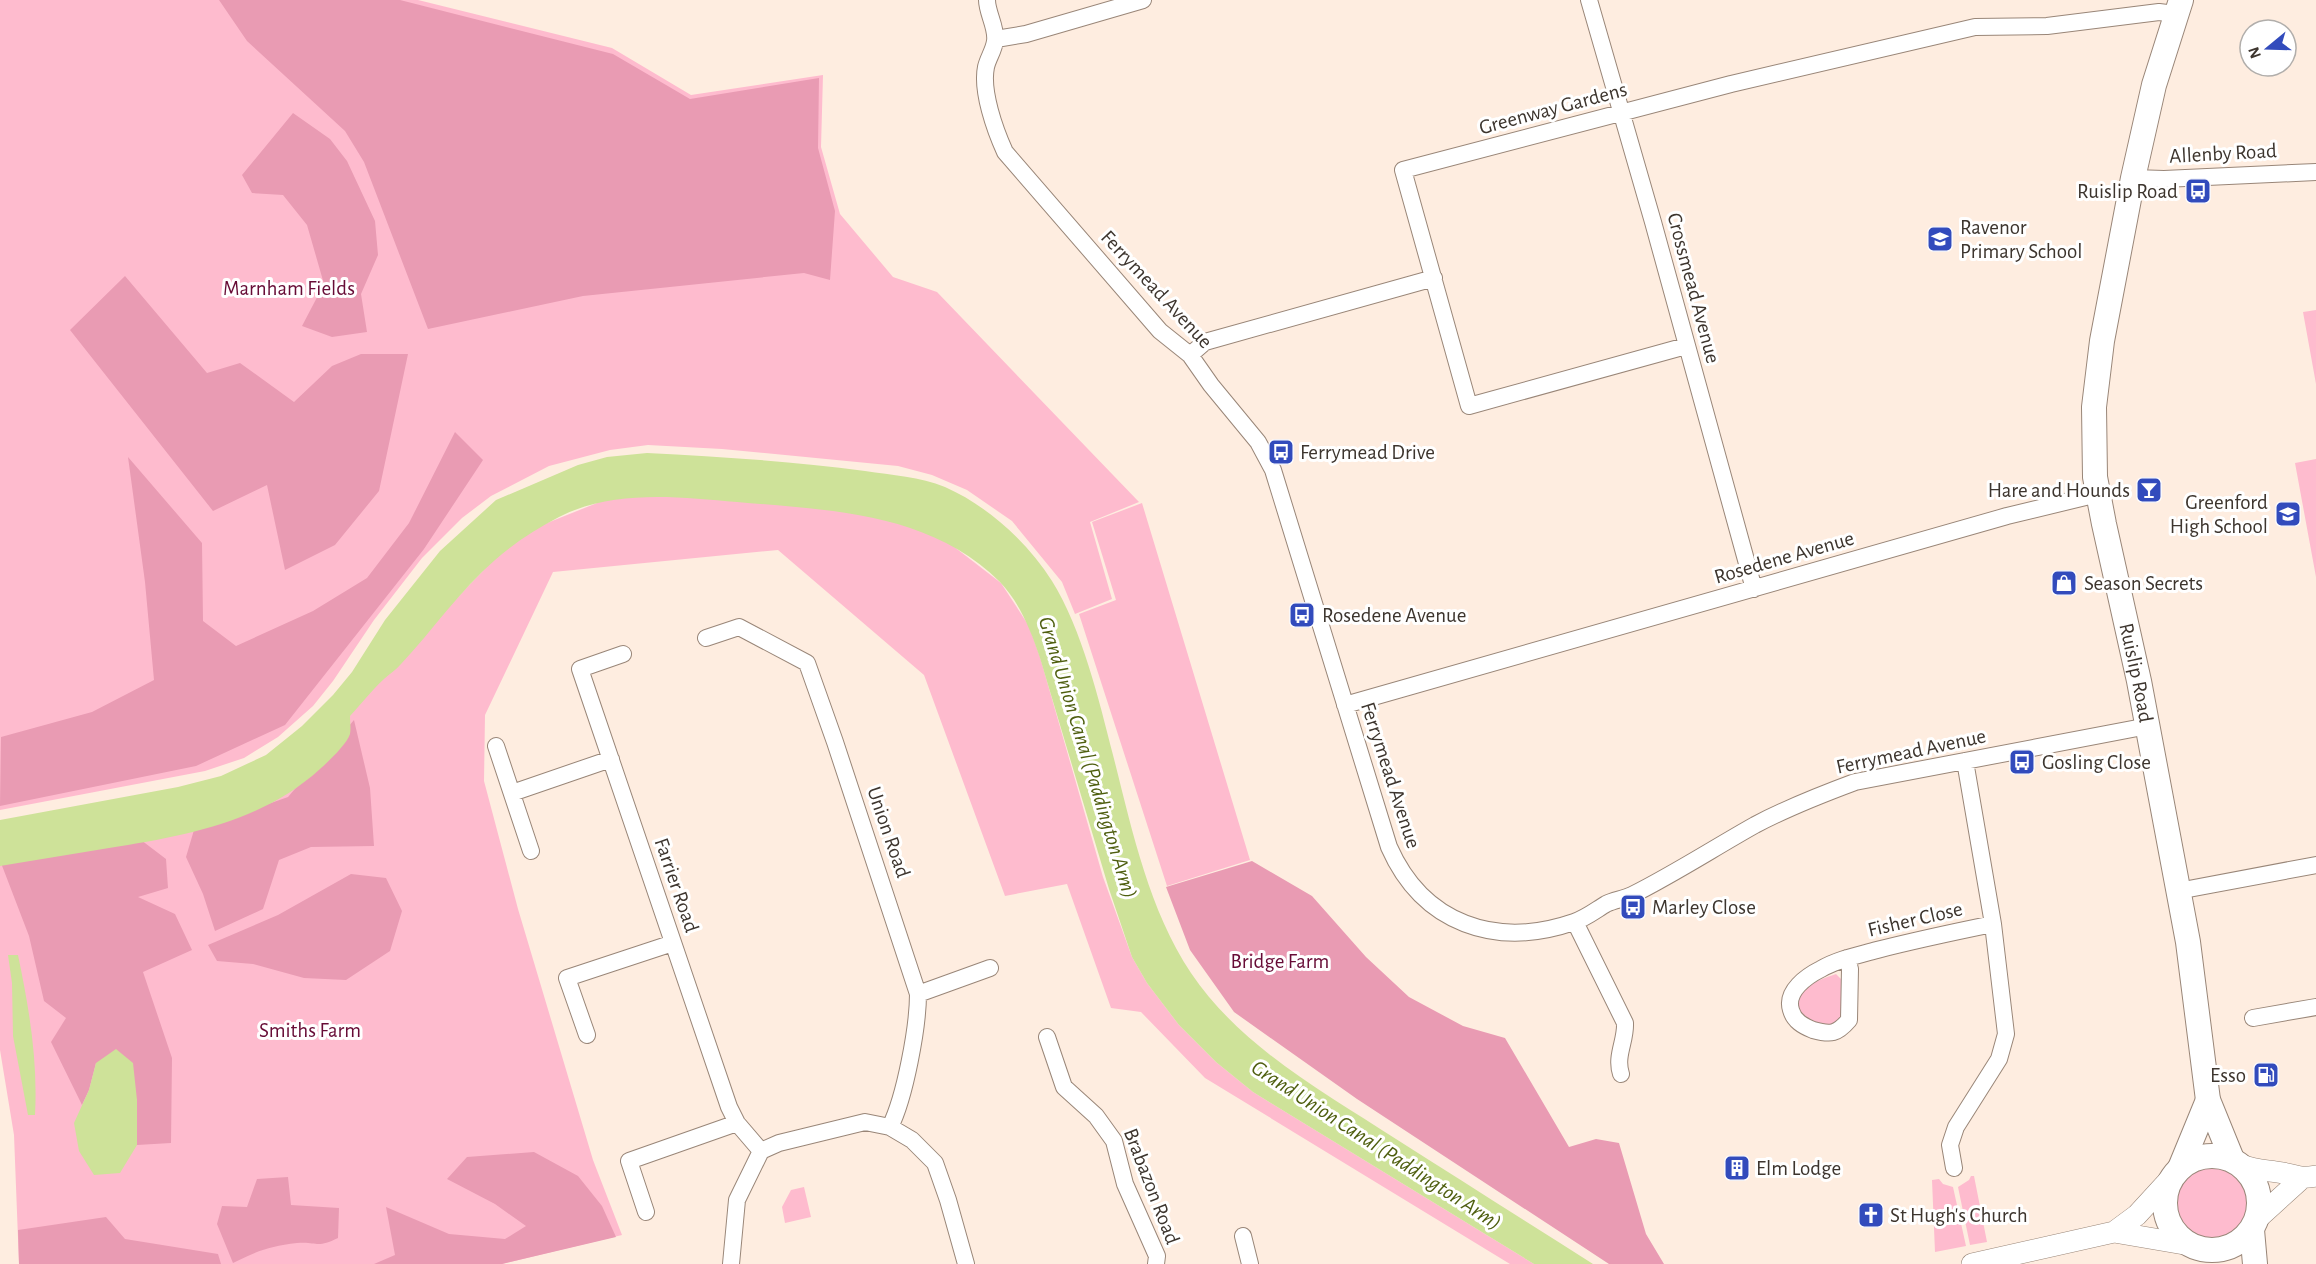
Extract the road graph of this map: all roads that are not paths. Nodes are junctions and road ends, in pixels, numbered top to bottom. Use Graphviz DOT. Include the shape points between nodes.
graph roads {
  1 [pos="987,0"];
  2 [pos="1143,0"];
  3 [pos="1589,0"];
  4 [pos="2178,7"];
  5 [pos="996,39"];
  6 [pos="1620,114"];
  7 [pos="2316,172"];
  8 [pos="2133,178"];
  9 [pos="1434,278"];
  10 [pos="1686,346"];
  11 [pos="1190,355"];
  12 [pos="2098,494"];
  13 [pos="1754,589"];
  14 [pos="706,638"];
  15 [pos="623,654"];
  16 [pos="1345,705"];
  17 [pos="2148,726"];
  18 [pos="496,746"];
  19 [pos="610,759"];
  20 [pos="1965,761"];
  21 [pos="512,793"];
  22 [pos="531,851"];
  23 [pos="2316,865"];
  24 [pos="2178,891"];
  25 [pos="1575,922"];
  26 [pos="1993,924"];
  27 [pos="673,943"];
  28 [pos="1847,958"];
  29 [pos="990,968"];
  30 [pos="918,993"];
  31 [pos="2316,1007"];
  32 [pos="2253,1018"];
  33 [pos="586,1035"];
  34 [pos="1047,1037"];
  35 [pos="1621,1074"];
  36 [pos="2208,1100"];
  37 [pos="737,1123"];
  38 [pos="890,1127"];
  39 [pos="761,1151"];
  40 [pos="2237,1162"];
  41 [pos="1954,1168"];
  42 [pos="2175,1174"];
  43 [pos="2309,1177"];
  44 [pos="646,1212"];
  45 [pos="2254,1225"];
  46 [pos="2114,1232"];
  47 [pos="1243,1236"];
  48 [pos="2201,1252"];
  49 [pos="731,1264"];
  50 [pos="966,1264"];
  51 [pos="1156,1264"];
  52 [pos="1250,1264"];
  53 [pos="1972,1264"];
  54 [pos="2254,1264"];
  1 -- 5 [label="street"];
  2 -- 5 [label="street"];
  3 -- 6 [label="street, Crossmead Avenue"];
  4 -- 6 [label="street, Greenway Gardens" via="2047,26 1975,27"];
  4 -- 8 [label="main road, Ruislip Road" via="2154,85"];
  5 -- 11 [label="street, Ferrymead Avenue" via="986,78 989,106 1005,152 1160,331"];
  6 -- 9 [label="street, Greenway Gardens" via="1403,170"];
  6 -- 10 [label="street, Crossmead Avenue"];
  7 -- 8 [label="street, Allenby Road"];
  8 -- 12 [label="main road, Ruislip Road" via="2097,378 2094,428"];
  9 -- 10 [label="street, Greenway Gardens" via="1469,406"];
  9 -- 11 [label="street" via="1205,342"];
  10 -- 13 [label="street, Crossmead Avenue"];
  11 -- 16 [label="street, Ferrymead Avenue" via="1258,442 1273,470"];
  12 -- 13 [label="street, Rosedene Avenue" via="2007,516"];
  12 -- 17 [label="main road, Ruislip Road"];
  13 -- 16 [label="street, Rosedene Avenue"];
  14 -- 30 [label="street, Union Road" via="739,627 807,663"];
  15 -- 19 [label="street, Farrier Road" via="580,669"];
  16 -- 25 [label="street, Ferrymead Avenue" via="1389,847 1409,884 1441,911 1482,931 1526,932"];
  17 -- 20 [label="street, Ferrymead Avenue"];
  17 -- 24 [label="main road, Ruislip Road"];
  18 -- 21 [label="street"];
  19 -- 21 [label="street"];
  19 -- 27 [label="street, Farrier Road"];
  20 -- 25 [label="street, Ferrymead Avenue" via="1855,782 1810,798"];
  20 -- 26 [label="street"];
  21 -- 22 [label="street"];
  23 -- 24 [label="street"];
  24 -- 36 [label="main road, Ruislip Road"];
  25 -- 35 [label="street" via="1625,1023 1618,1067"];
  26 -- 28 [label="street, Fisher Close"];
  26 -- 41 [label="street" via="2006,1034 1999,1059 1956,1126 1950,1145"];
  27 -- 33 [label="street" via="567,978"];
  27 -- 37 [label="street, Farrier Road"];
  28 -- 28 [label="street, Fisher Close" via="1822,967 1792,993 1790,1007 1796,1021 1829,1033 1840,1030 1849,1020"];
  29 -- 30 [label="street"];
  30 -- 38 [label="street, Union Road" via="904,1082"];
  31 -- 32 [label="street"];
  34 -- 51 [label="street, Brabazon Road" via="1064,1087 1096,1116 1114,1141 1125,1184 1157,1256"];
  36 -- 40 [label="main road, Ruislip Road"];
  36 -- 42 [label="main road, Ruislip Road"];
  37 -- 39 [label="street, Farrier Road"];
  37 -- 44 [label="street" via="629,1161"];
  38 -- 39 [label="street" via="865,1122"];
  38 -- 50 [label="street" via="912,1140 935,1163"];
  39 -- 49 [label="street" via="737,1200"];
  40 -- 42 [label="main road" via="2216,1155 2203,1156"];
  40 -- 43 [label="street" via="2260,1171"];
  40 -- 45 [label="main road" via="2251,1175 2257,1188 2259,1204"];
  42 -- 46 [label="street" via="2137,1215"];
  42 -- 48 [label="main road" via="2165,1198 2167,1216 2173,1228"];
  43 -- 45 [label="street"];
  45 -- 48 [label="main road" via="2237,1243"];
  45 -- 54 [label="main road"];
  46 -- 48 [label="street"];
  46 -- 53 [label="street"];
  47 -- 52 [label="street"];
}
